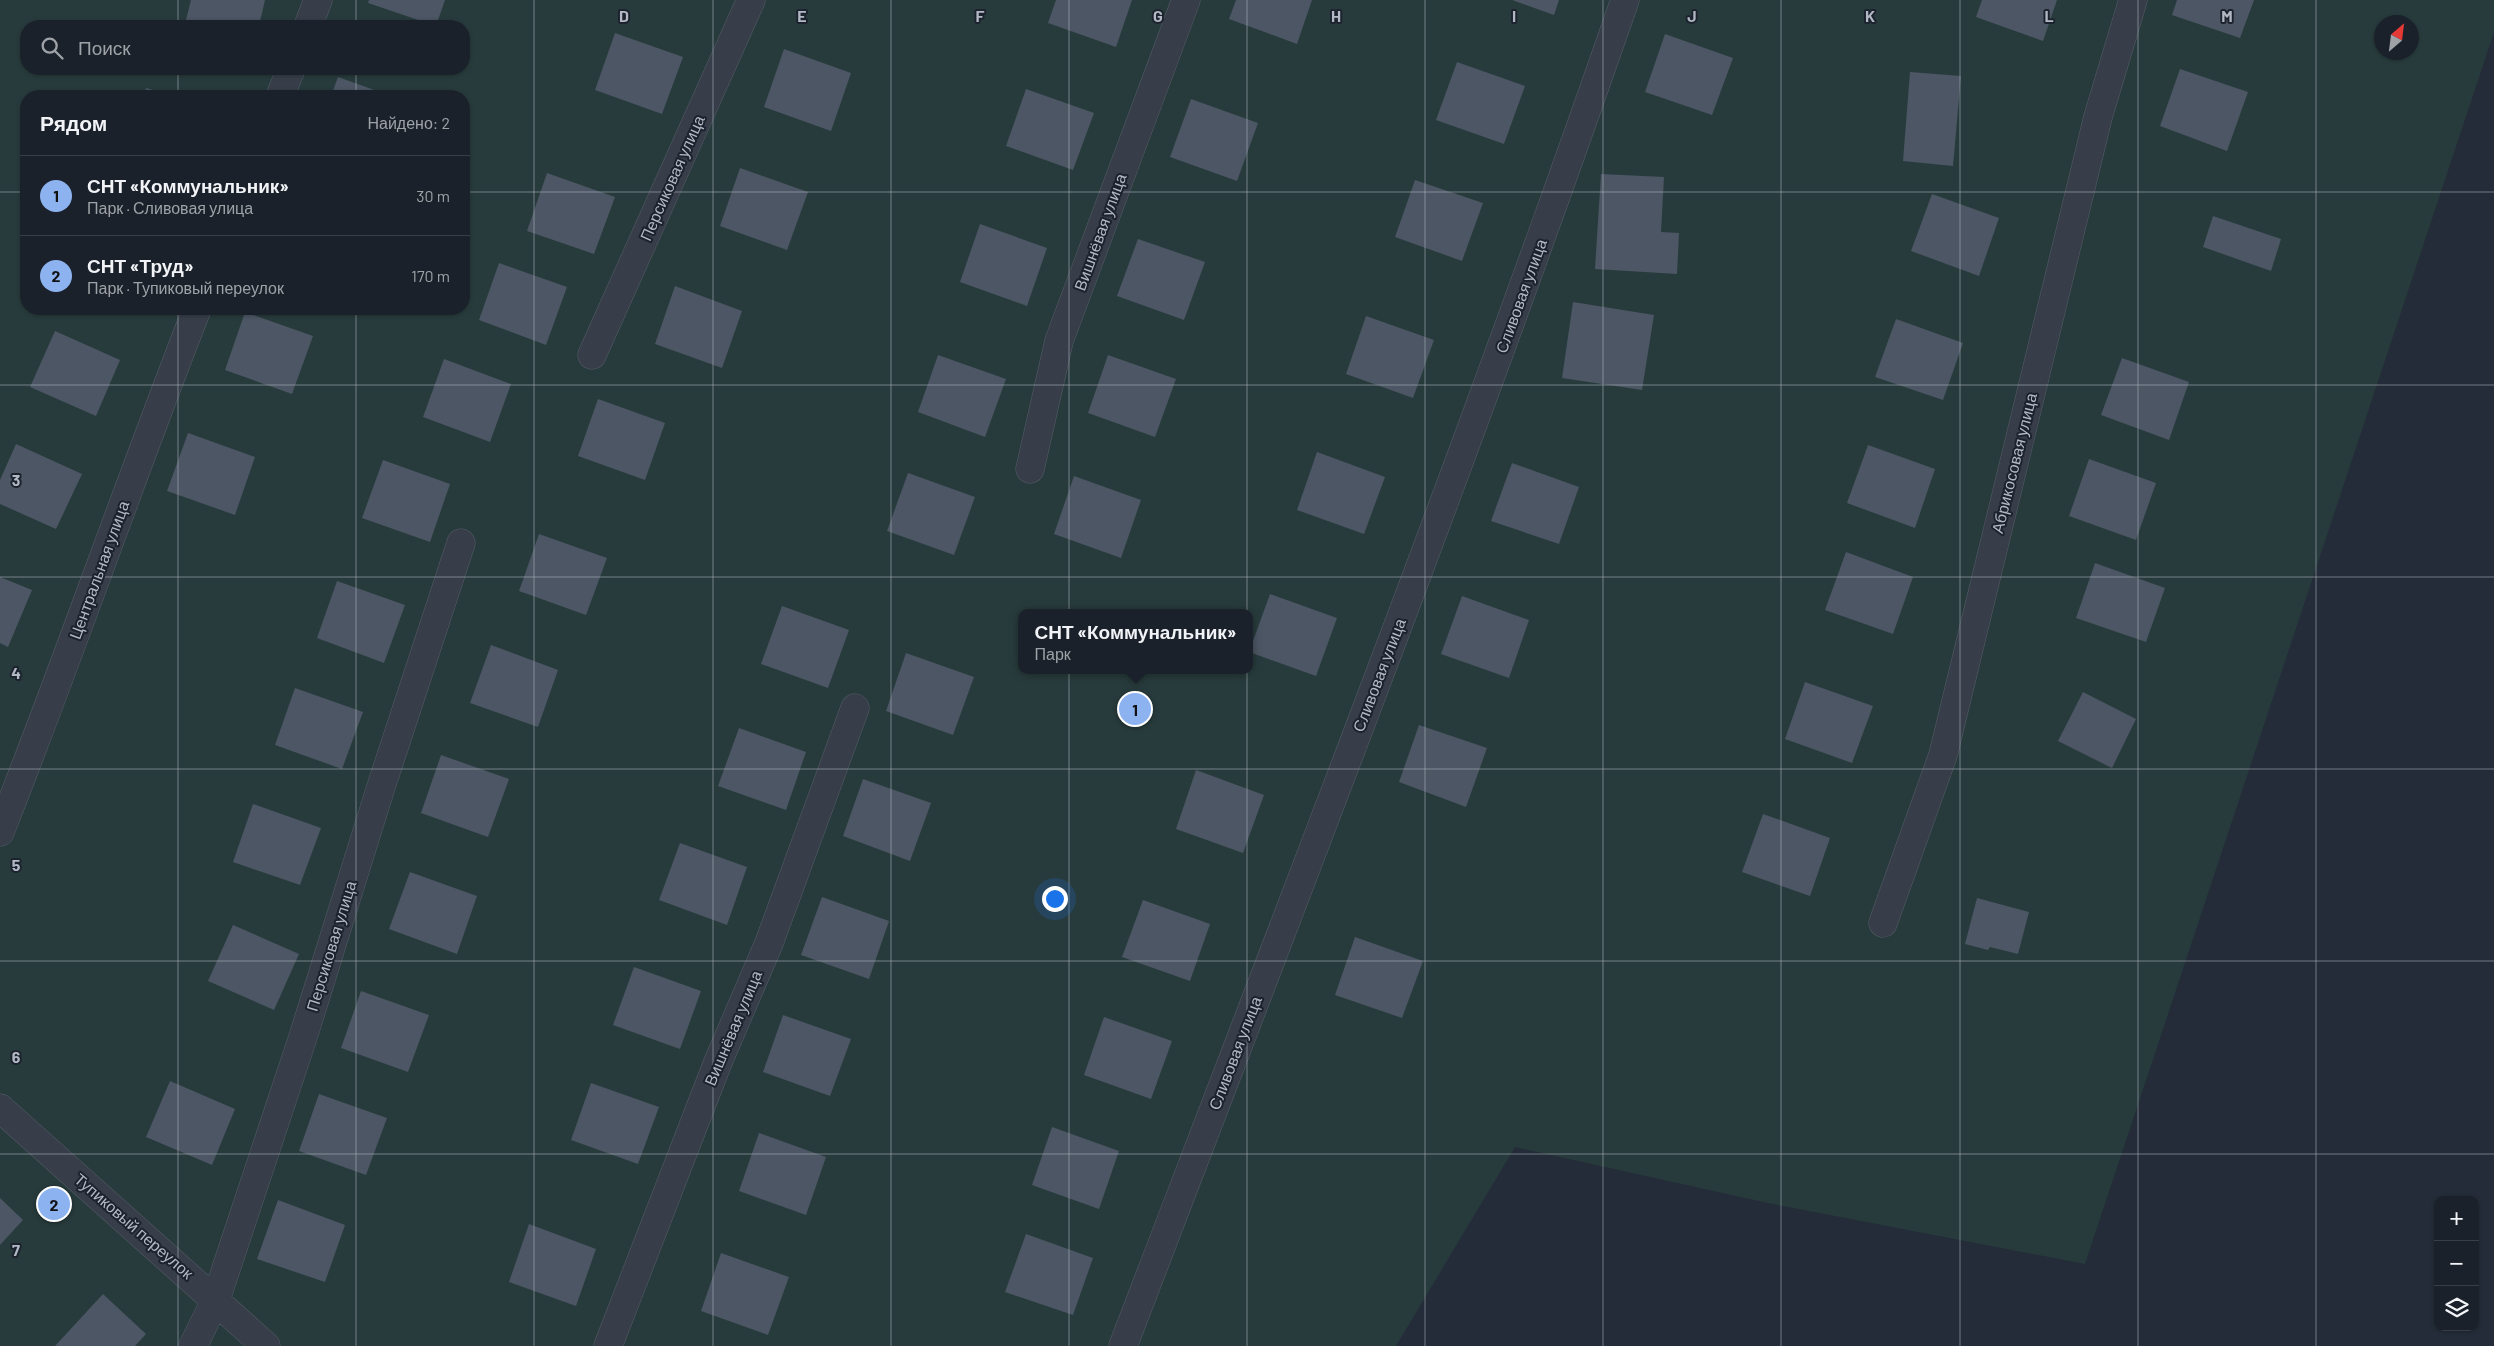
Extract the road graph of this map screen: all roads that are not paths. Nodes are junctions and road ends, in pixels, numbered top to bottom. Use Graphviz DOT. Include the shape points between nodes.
graph roads {
  1 [pos="318,0"];
  2 [pos="751,0"];
  3 [pos="1186,0"];
  4 [pos="1625,0"];
  5 [pos="2133,0"];
  6 [pos="310,20"];
  7 [pos="289,75"];
  8 [pos="282,90"];
  9 [pos="195,315"];
  10 [pos="592,355"];
  11 [pos="1030,469"];
  12 [pos="461,543"];
  13 [pos="855,708"];
  14 [pos="0,832"];
  15 [pos="1883,924"];
  16 [pos="0,1108"];
  17 [pos="216,1299"];
  18 [pos="193,1346"];
  19 [pos="266,1346"];
  20 [pos="608,1346"];
  21 [pos="1123,1346"];
  1 -- 6 [label="street"];
  2 -- 10 [label="street, Персиковая улица"];
  3 -- 11 [label="street, Вишнёвая улица" via="1059,341"];
  4 -- 21 [label="street, Сливовая улица" via="1522,295"];
  5 -- 15 [label="street, Абрикосовая улица" via="2098,117 1943,755"];
  7 -- 8 [label="street"];
  9 -- 14 [label="street, Центральная улица"];
  12 -- 17 [label="street, Персиковая улица"];
  13 -- 20 [label="street, Вишнёвая улица" via="769,943 718,1062"];
  16 -- 17 [label="street, Тупиковый переулок"];
  17 -- 18 [label="street, Персиковая улица"];
  17 -- 19 [label="street, Тупиковый переулок"];
}
